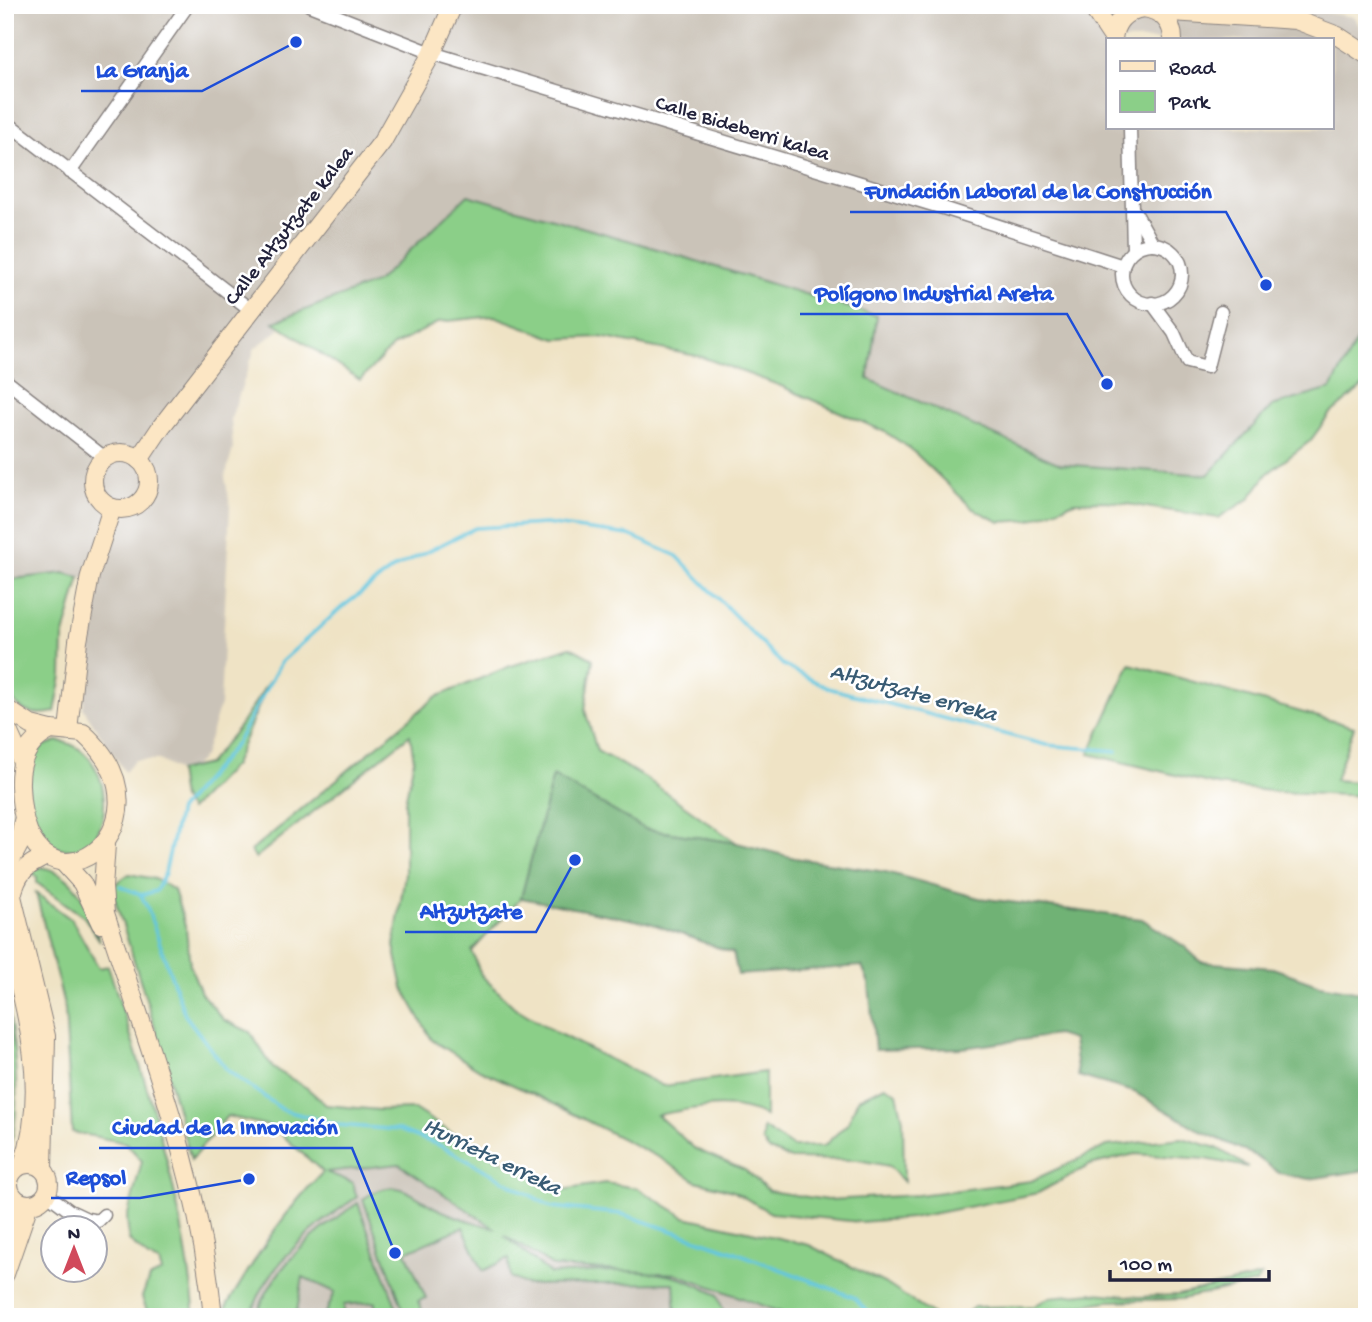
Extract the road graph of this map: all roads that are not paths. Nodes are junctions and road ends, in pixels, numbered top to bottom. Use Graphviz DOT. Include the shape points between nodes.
graph roads {
  1 [pos="188,5"];
  2 [pos="309,5"];
  3 [pos="453,5"];
  4 [pos="1091,5"];
  5 [pos="1141,8"];
  6 [pos="1219,17"];
  7 [pos="1112,38"];
  8 [pos="1113,38"];
  9 [pos="1173,38"];
  10 [pos="1174,38"];
  11 [pos="432,53"];
  12 [pos="1367,55"];
  13 [pos="5,121"];
  14 [pos="1130,130"];
  15 [pos="70,172"];
  16 [pos="1133,209"];
  17 [pos="1153,244"];
  18 [pos="1133,250"];
  19 [pos="1123,266"];
  20 [pos="1167,299"];
  21 [pos="1152,303"];
  22 [pos="251,310"];
  23 [pos="1221,312"];
  24 [pos="1174,334"];
  25 [pos="5,380"];
  26 [pos="105,458"];
  27 [pos="139,460"];
  28 [pos="113,508"];
  29 [pos="5,708"];
  30 [pos="5,724"];
  31 [pos="60,730"];
  32 [pos="22,762"];
  33 [pos="24,817"];
  34 [pos="106,844"];
  35 [pos="55,859"];
  36 [pos="5,871"];
  37 [pos="5,930"];
  38 [pos="43,1169"];
  39 [pos="13,1170"];
  40 [pos="47,1194"];
  41 [pos="21,1200"];
  42 [pos="79,1214"];
  43 [pos="5,1227"];
  44 [pos="5,1274"];
  45 [pos="207,1317"];
  46 [pos="214,1317"];
  1 -- 15 [label="street"];
  2 -- 11 [label="street, Calle Bideberri kalea"];
  3 -- 11 [label="main road, Calle Altzutzate kalea"];
  4 -- 7 [label="main road"];
  5 -- 6 [label="main road"];
  5 -- 8 [label="main road" via="1123,16"];
  5 -- 9 [label="main road" via="1168,21"];
  6 -- 10 [label="main road" via="1190,23"];
  6 -- 12 [label="main road" via="1296,20 1338,36"];
  11 -- 19 [label="street, Calle Bideberri kalea"];
  11 -- 22 [label="main road, Calle Altzutzate kalea" via="382,142"];
  13 -- 15 [label="street"];
  14 -- 16 [label="street"];
  15 -- 22 [label="street"];
  16 -- 17 [label="street"];
  16 -- 18 [label="street"];
  17 -- 18 [label="street"];
  17 -- 20 [label="street" via="1170,250 1181,266 1179,285"];
  18 -- 19 [label="street"];
  19 -- 21 [label="street" via="1128,292"];
  20 -- 21 [label="street"];
  20 -- 24 [label="street"];
  21 -- 24 [label="street"];
  22 -- 27 [label="main road, Calle Altzutzate kalea"];
  23 -- 24 [label="street" via="1207,367 1187,362"];
  25 -- 26 [label="street"];
  26 -- 27 [label="main road" via="122,453"];
  26 -- 28 [label="main road" via="95,472 94,489"];
  27 -- 28 [label="main road" via="149,476 146,495 131,507"];
  28 -- 31 [label="main road" via="88,589"];
  29 -- 31 [label="main road" via="31,725"];
  30 -- 32 [label="main road"];
  31 -- 32 [label="main road" via="37,736"];
  31 -- 34 [label="main road" via="83,733 109,763 118,786 118,807"];
  32 -- 33 [label="main road"];
  33 -- 35 [label="main road" via="37,848"];
  33 -- 36 [label="main road" via="19,845"];
  34 -- 35 [label="main road" via="80,862"];
  34 -- 46 [label="main road" via="105,913 170,1105"];
  35 -- 38 [label="main road" via="24,868 12,896 46,1036"];
  35 -- 45 [label="main road" via="82,883 97,912 162,1106 185,1194"];
  37 -- 39 [label="main road" via="23,991 33,1053 33,1111"];
  38 -- 39 [label="main road" via="34,1164"];
  38 -- 40 [label="main road" via="48,1176"];
  39 -- 41 [label="main road" via="10,1189"];
  40 -- 41 [label="main road"];
  40 -- 42 [label="street"];
  41 -- 43 [label="main road"];
  41 -- 44 [label="main road"];
}
